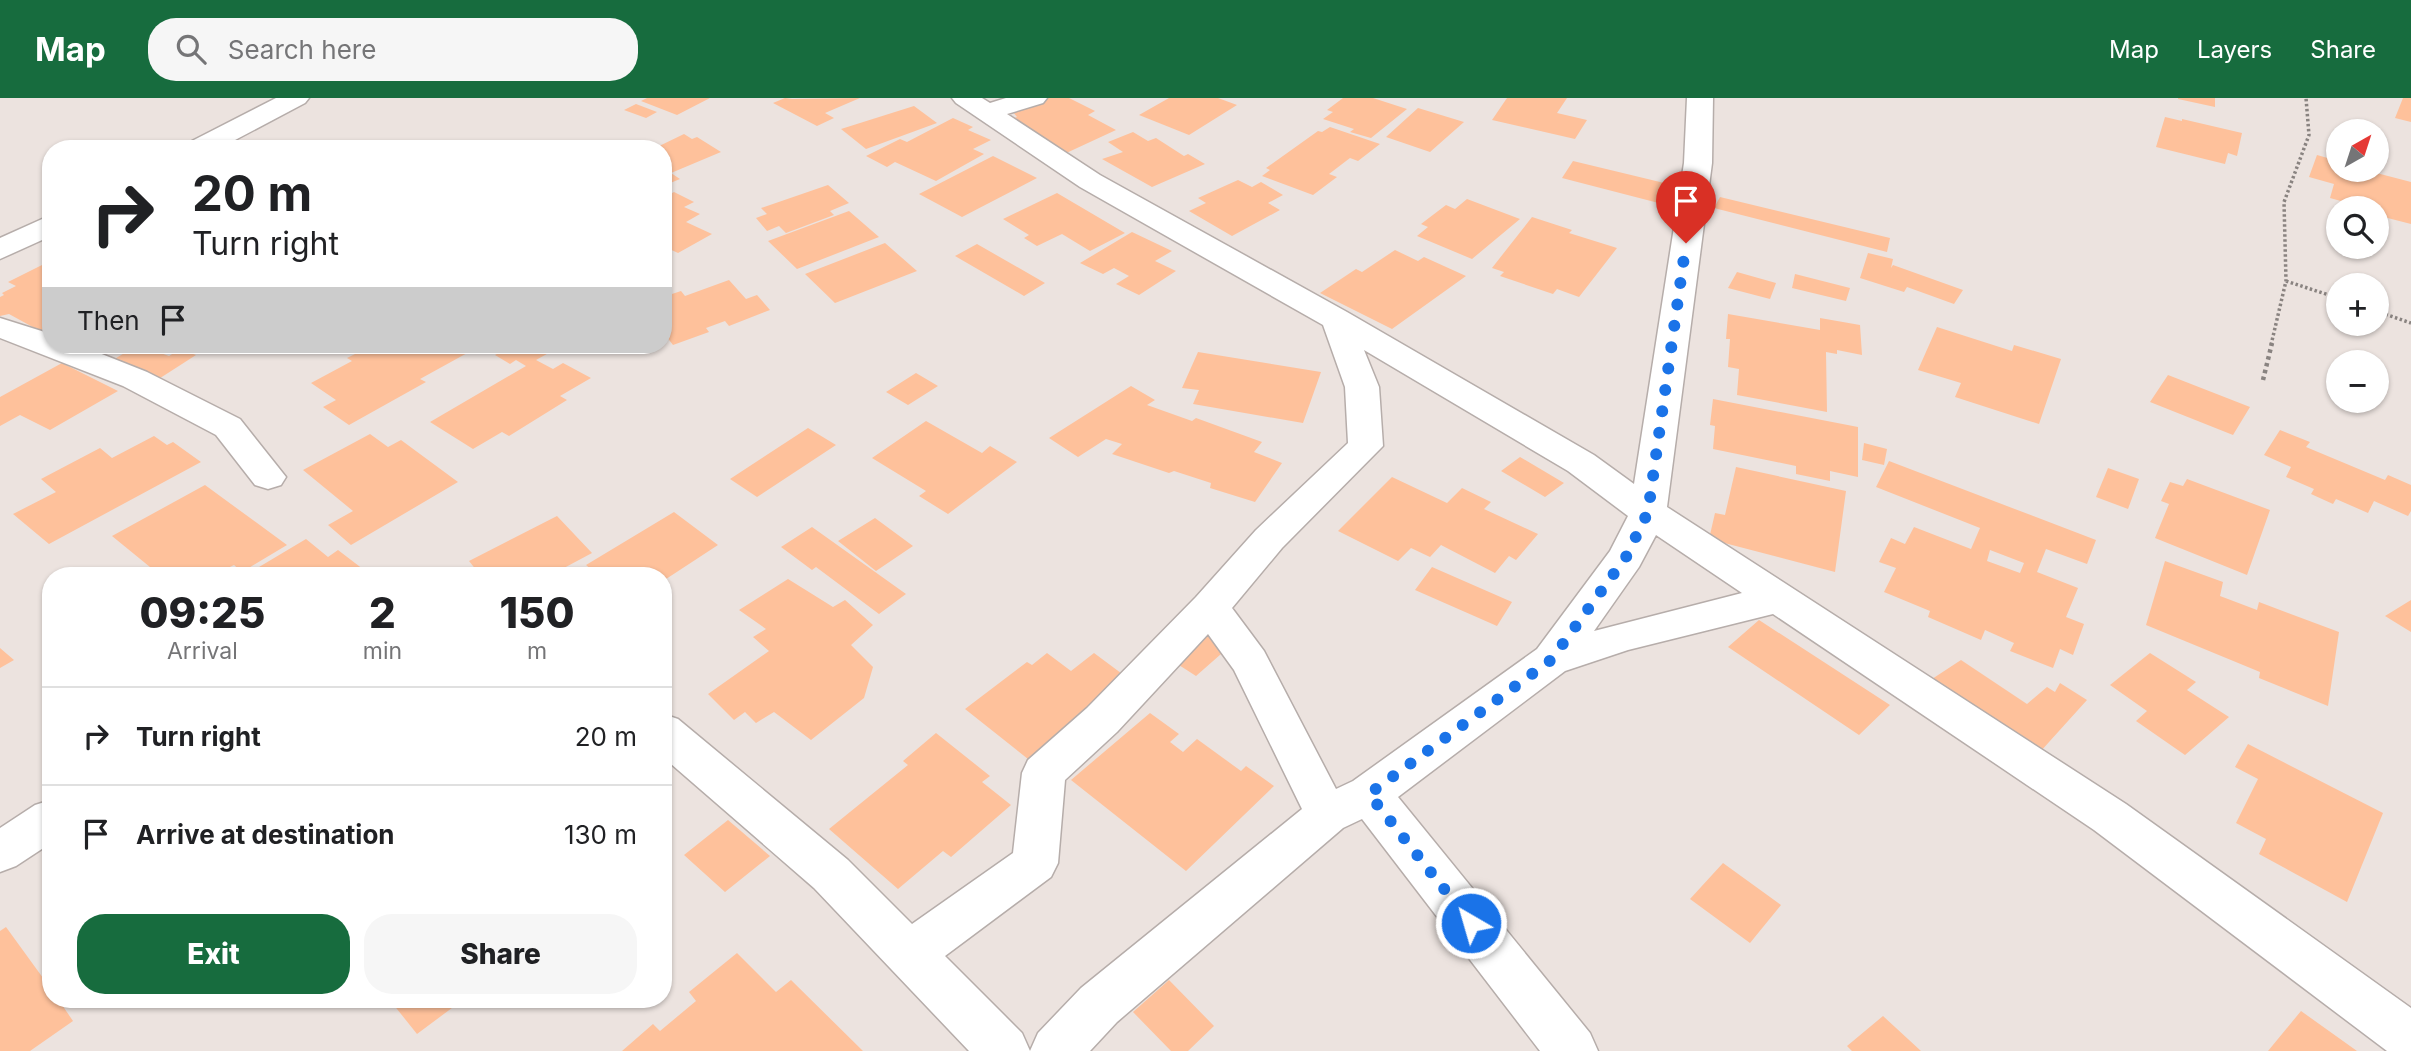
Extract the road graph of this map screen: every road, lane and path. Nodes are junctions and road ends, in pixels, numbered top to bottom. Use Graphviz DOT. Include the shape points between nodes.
graph roads {
  1 [pos="296,98"];
  2 [pos="1034,98"];
  3 [pos="1700,98"];
  4 [pos="2306,98"];
  5 [pos="975,105"];
  6 [pos="214,140"];
  7 [pos="42,229"];
  8 [pos="0,250"];
  9 [pos="2286,281"];
  10 [pos="2326,294"];
  11 [pos="2389,316"];
  12 [pos="1336,320"];
  13 [pos="2411,323"];
  14 [pos="0,328"];
  15 [pos="42,342"];
  16 [pos="73,354"];
  17 [pos="2263,380"];
  18 [pos="268,477"];
  19 [pos="1648,512"];
  20 [pos="1780,598"];
  21 [pos="1210,607"];
  22 [pos="1551,660"];
  23 [pos="672,739"];
  24 [pos="1369,794"];
  25 [pos="1327,815"];
  26 [pos="42,824"];
  27 [pos="0,852"];
  28 [pos="909,954"];
  29 [pos="2411,1038"];
  30 [pos="1004,1051"];
  31 [pos="1056,1051"];
  32 [pos="1572,1051"];
  1 -- 6 [label="street"];
  2 -- 5 [label="street"];
  3 -- 19 [label="street" via="1698,163"];
  4 -- 9 [label="path" via="2309,135 2284,202"];
  5 -- 12 [label="street" via="1090,181"];
  7 -- 8 [label="street"];
  9 -- 10 [label="path"];
  9 -- 17 [label="path"];
  11 -- 13 [label="path"];
  12 -- 19 [label="street" via="1581,463"];
  12 -- 21 [label="street" via="1362,387 1366,446 1269,539"];
  14 -- 15 [label="street"];
  16 -- 18 [label="street" via="135,379 228,427"];
  19 -- 20 [label="street"];
  19 -- 22 [label="street" via="1626,557"];
  20 -- 22 [label="street" via="1625,636"];
  20 -- 29 [label="street" via="2110,817"];
  21 -- 25 [label="street" via="1250,662"];
  21 -- 28 [label="street" via="1102,720 1044,773 1035,863"];
  22 -- 24 [label="street"];
  23 -- 28 [label="street" via="831,874"];
  24 -- 25 [label="street"];
  24 -- 32 [label="street"];
  25 -- 31 [label="street" via="1099,1005"];
  26 -- 27 [label="street"];
  28 -- 30 [label="street"];
}
